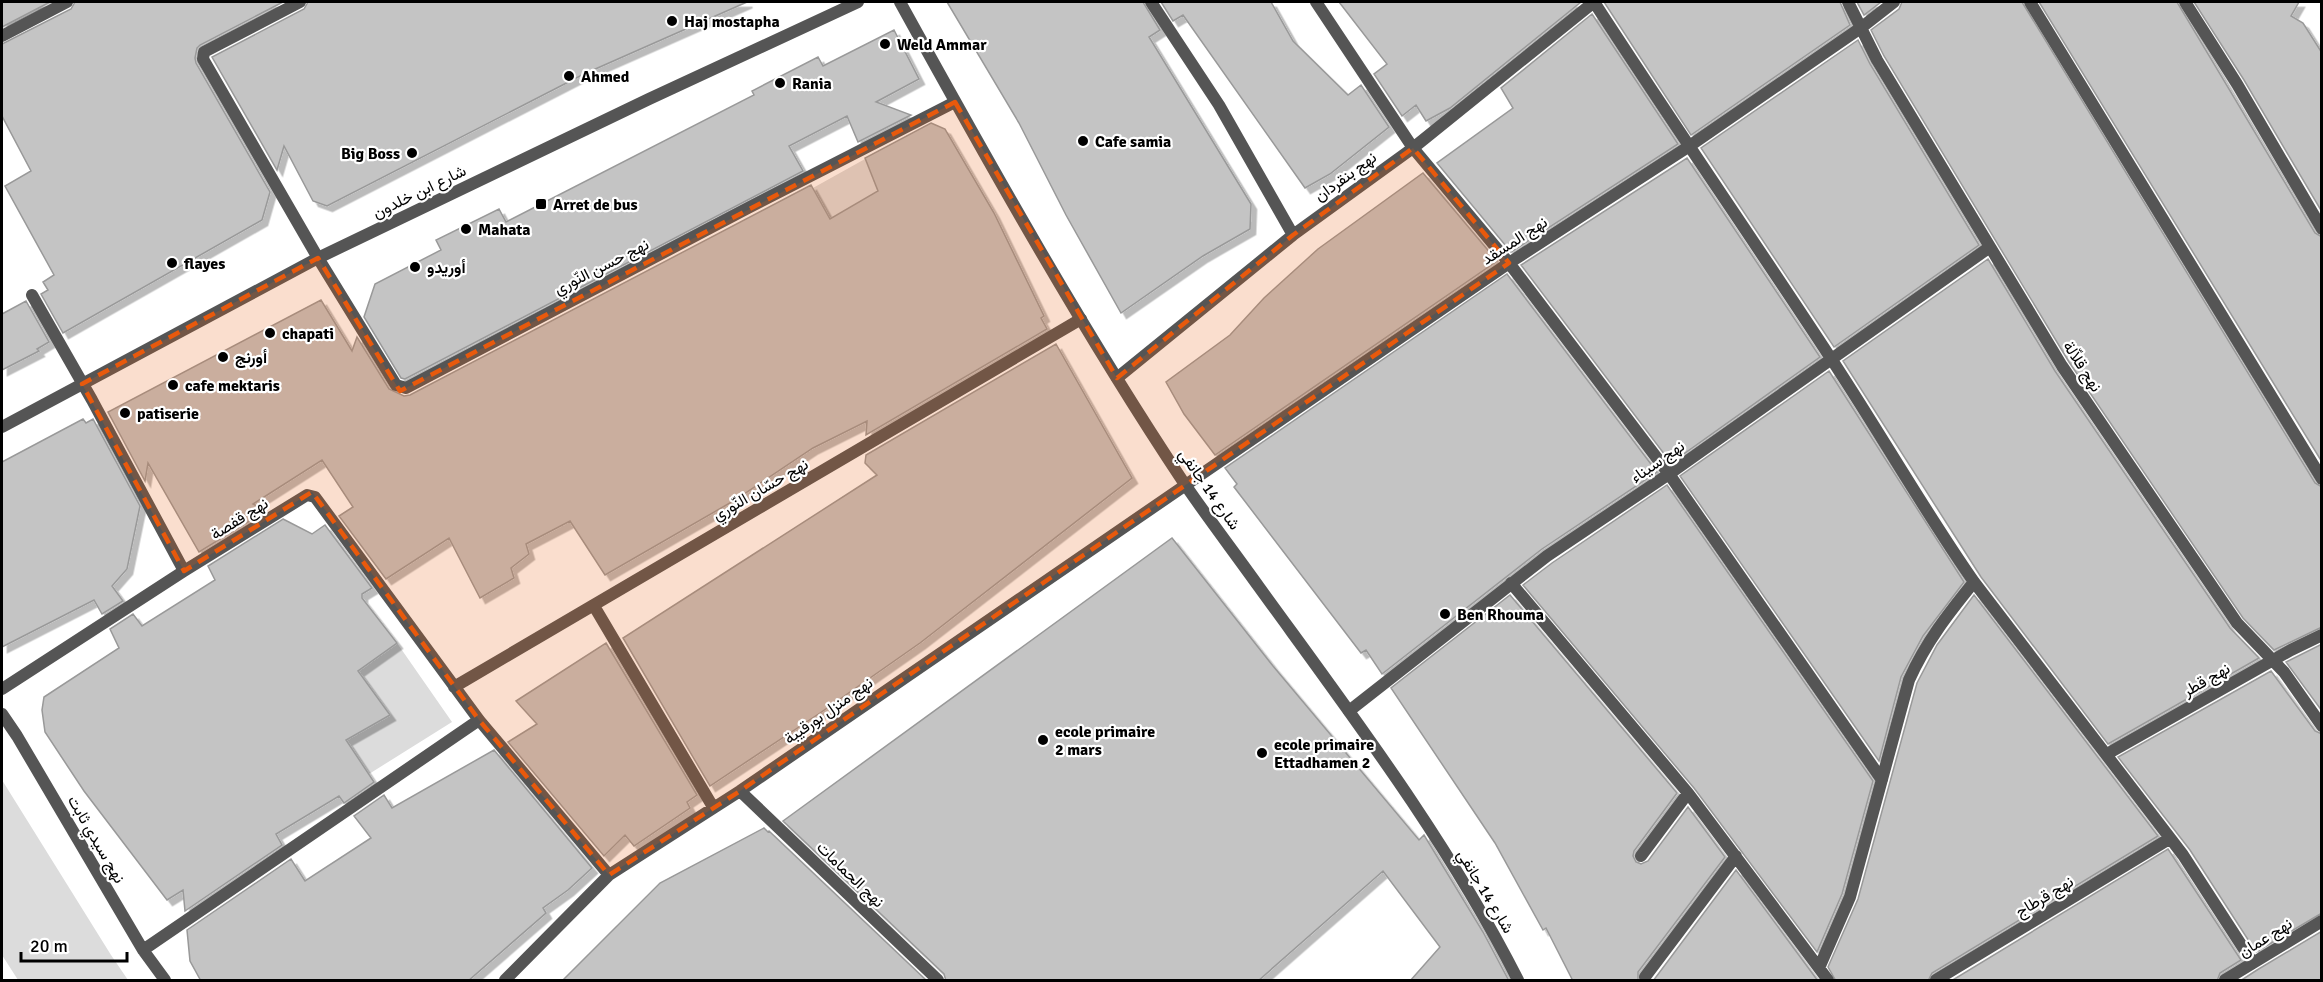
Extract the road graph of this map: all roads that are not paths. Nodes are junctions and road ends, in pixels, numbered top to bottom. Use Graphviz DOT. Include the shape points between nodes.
graph roads {
  1 [pos="67,2"];
  2 [pos="300,2"];
  3 [pos="858,2"];
  4 [pos="900,2"];
  5 [pos="1151,2"];
  6 [pos="1316,2"];
  7 [pos="1594,2"];
  8 [pos="1848,2"];
  9 [pos="1894,2"];
  10 [pos="2030,2"];
  11 [pos="2185,2"];
  12 [pos="1862,27"];
  13 [pos="2,36"];
  14 [pos="956,102"];
  15 [pos="1688,147"];
  16 [pos="1413,148"];
  17 [pos="2322,229"];
  18 [pos="1293,235"];
  19 [pos="1990,247"];
  20 [pos="318,258"];
  21 [pos="1509,263"];
  22 [pos="32,295"];
  23 [pos="1082,319"];
  24 [pos="1831,358"];
  25 [pos="1117,378"];
  26 [pos="82,384"];
  27 [pos="2,427"];
  28 [pos="1669,474"];
  29 [pos="2322,479"];
  30 [pos="1185,485"];
  31 [pos="184,571"];
  32 [pos="1511,582"];
  33 [pos="1974,582"];
  34 [pos="594,606"];
  35 [pos="2322,635"];
  36 [pos="2273,660"];
  37 [pos="454,687"];
  38 [pos="2,689"];
  39 [pos="1349,711"];
  40 [pos="2,714"];
  41 [pos="479,720"];
  42 [pos="2322,726"];
  43 [pos="2107,754"];
  44 [pos="1882,780"];
  45 [pos="740,790"];
  46 [pos="1688,794"];
  47 [pos="712,807"];
  48 [pos="2169,839"];
  49 [pos="1641,856"];
  50 [pos="1736,856"];
  51 [pos="609,875"];
  52 [pos="2322,921"];
  53 [pos="143,950"];
  54 [pos="2253,963"];
  55 [pos="1820,968"];
  56 [pos="1645,977"];
  57 [pos="165,981"];
  58 [pos="505,981"];
  59 [pos="938,981"];
  60 [pos="1518,981"];
  61 [pos="1828,981"];
  62 [pos="1936,981"];
  63 [pos="2225,981"];
  1 -- 13 [label="street"];
  2 -- 20 [label="street, نهج حسن النّوري" via="202,55"];
  3 -- 20 [label="street, شارع ابن خلدون"];
  4 -- 14 [label="street, شارع 14 جانفي"];
  5 -- 18 [label="street" via="1219,105"];
  6 -- 16 [label="street"];
  7 -- 15 [label="street"];
  7 -- 16 [label="street, نهج بنقردان"];
  8 -- 12 [label="street, نهج قلاّلة"];
  9 -- 12 [label="street, نهج المسقد"];
  10 -- 29 [label="street"];
  11 -- 17 [label="street"];
  12 -- 15 [label="street, نهج المسقد"];
  12 -- 19 [label="street, نهج قلاّلة" via="1877,60"];
  14 -- 20 [label="street, نهج حسن النّوري" via="406,388 396,385"];
  14 -- 23 [label="street, شارع 14 جانفي"];
  15 -- 21 [label="street, نهج المسقد"];
  15 -- 24 [label="street"];
  16 -- 18 [label="street, نهج بنقردان"];
  16 -- 21 [label="street"];
  18 -- 25 [label="street, نهج بنقردان"];
  19 -- 24 [label="street, نهج سيناء"];
  19 -- 36 [label="street, نهج قلاّلة" via="2062,366 2190,555 2237,623"];
  20 -- 26 [label="street, شارع ابن خلدون"];
  21 -- 28 [label="street"];
  21 -- 30 [label="street, نهج المسقد"];
  22 -- 26 [label="street"];
  23 -- 25 [label="street, شارع 14 جانفي"];
  23 -- 34 [label="street, نهج حسّان النّوري"];
  24 -- 28 [label="street, نهج سيناء"];
  24 -- 33 [label="street"];
  25 -- 30 [label="street, شارع 14 جانفي"];
  26 -- 27 [label="street, شارع ابن خلدون"];
  26 -- 31 [label="street"];
  28 -- 32 [label="street, نهج سيناء"];
  28 -- 44 [label="street"];
  30 -- 39 [label="street, شارع 14 جانفي"];
  30 -- 45 [label="street, نهج منزل بورقيبة"];
  31 -- 37 [label="street, نهج قفصة" via="307,495 315,497"];
  31 -- 38 [label="street, نهج قفصة"];
  32 -- 39 [label="street, نهج سيناء"];
  32 -- 46 [label="street"];
  33 -- 43 [label="street"];
  33 -- 44 [label="street" via="1921,654 1909,680"];
  34 -- 37 [label="street, نهج حسّان النّوري"];
  34 -- 47 [label="street"];
  35 -- 36 [label="street, نهج قطر"];
  36 -- 42 [label="street, نهج قلاّلة"];
  36 -- 43 [label="street, نهج قطر"];
  37 -- 41 [label="street"];
  39 -- 60 [label="street, شارع 14 جانفي" via="1428,827"];
  40 -- 53 [label="street, نهج سيدي ثابت"];
  41 -- 51 [label="street"];
  41 -- 53 [label="street"];
  43 -- 48 [label="street"];
  44 -- 55 [label="street" via="1850,897"];
  45 -- 47 [label="street, نهج منزل بورقيبة"];
  45 -- 59 [label="street, نهج الحمامات"];
  46 -- 49 [label="street"];
  46 -- 50 [label="street"];
  47 -- 51 [label="street, نهج منزل بورقيبة"];
  48 -- 54 [label="street"];
  48 -- 62 [label="street, نهج قرطاج"];
  50 -- 55 [label="street"];
  50 -- 56 [label="street"];
  51 -- 58 [label="street, نهج منزل بورقيبة"];
  52 -- 54 [label="street, نهج عمان"];
  53 -- 57 [label="street, نهج سيدي ثابت"];
  54 -- 63 [label="street, نهج عمان"];
  55 -- 61 [label="street"];
}
